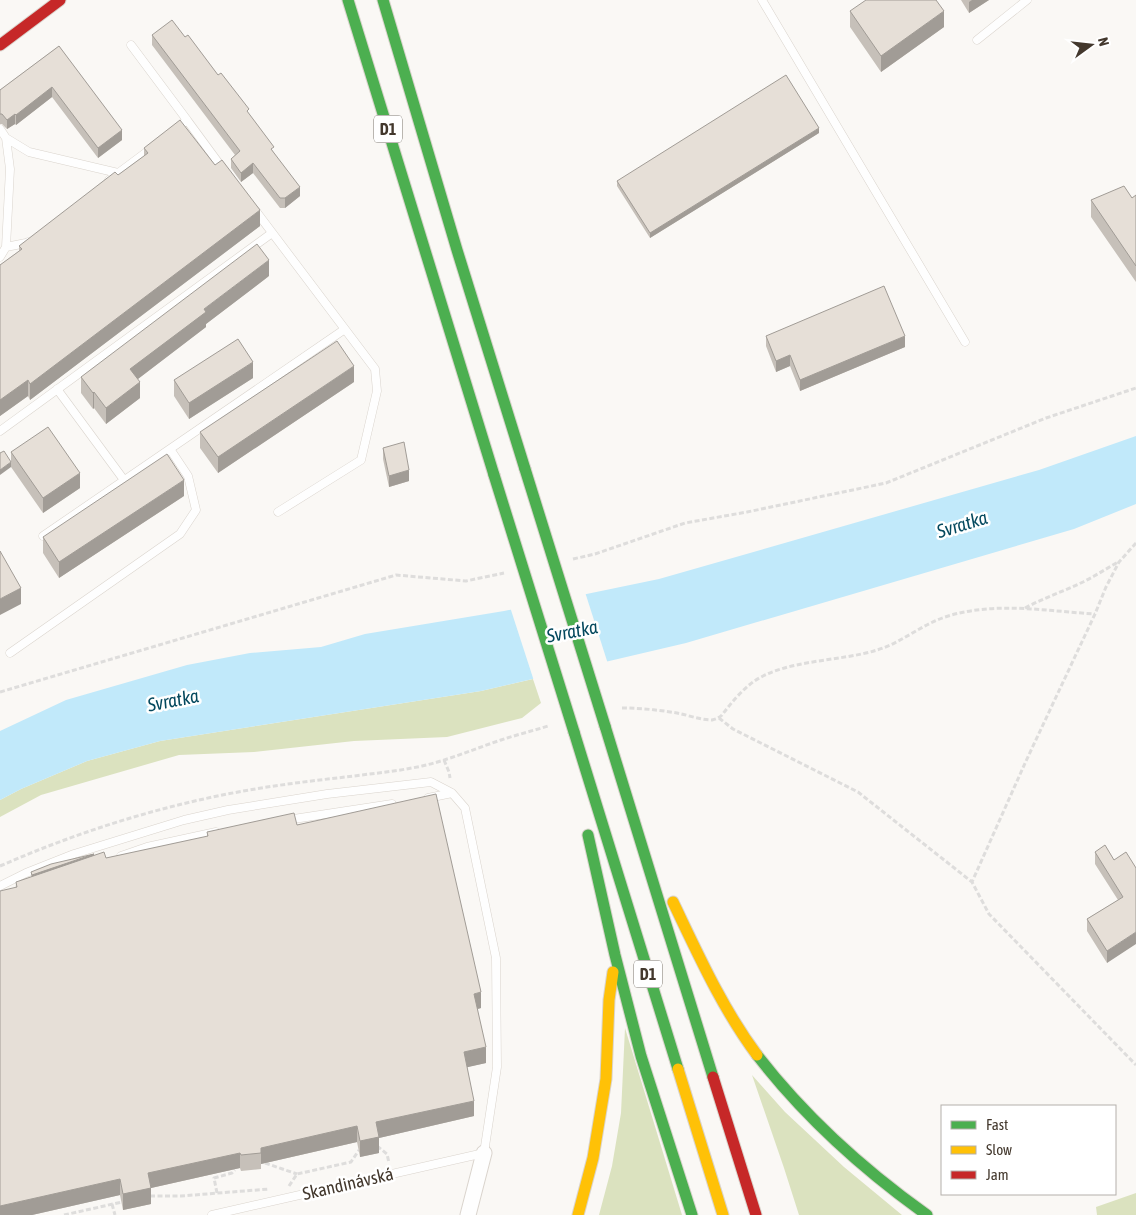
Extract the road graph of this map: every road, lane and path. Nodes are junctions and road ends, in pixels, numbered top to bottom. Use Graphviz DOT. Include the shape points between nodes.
graph roads {
  1 [pos="60,0"];
  2 [pos="348,0"];
  3 [pos="383,0"];
  4 [pos="762,0"];
  5 [pos="1027,0"];
  6 [pos="977,40"];
  7 [pos="0,45"];
  8 [pos="131,46"];
  9 [pos="187,120"];
  10 [pos="0,129"];
  11 [pos="172,132"];
  12 [pos="6,138"];
  13 [pos="156,144"];
  14 [pos="118,173"];
  15 [pos="227,173"];
  16 [pos="103,185"];
  17 [pos="249,203"];
  18 [pos="272,232"];
  19 [pos="34,238"];
  20 [pos="6,247"];
  21 [pos="0,257"];
  22 [pos="345,329"];
  23 [pos="965,342"];
  24 [pos="57,389"];
  25 [pos="0,431"];
  26 [pos="170,449"];
  27 [pos="124,480"];
  28 [pos="278,512"];
  29 [pos="43,536"];
  30 [pos="1136,542"];
  31 [pos="1119,562"];
  32 [pos="1024,608"];
  33 [pos="1095,614"];
  34 [pos="10,653"];
  35 [pos="622,708"];
  36 [pos="718,718"];
  37 [pos="574,732"];
  38 [pos="452,793"];
  39 [pos="582,795"];
  40 [pos="424,799"];
  41 [pos="404,802"];
  42 [pos="634,819"];
  43 [pos="276,822"];
  44 [pos="585,822"];
  45 [pos="226,830"];
  46 [pos="109,860"];
  47 [pos="972,882"];
  48 [pos="0,886"];
  49 [pos="615,955"];
  50 [pos="1136,1065"];
  51 [pos="378,1146"];
  52 [pos="359,1150"];
  53 [pos="484,1153"];
  54 [pos="265,1163"];
  55 [pos="235,1170"];
  56 [pos="297,1174"];
  57 [pos="392,1174"];
  58 [pos="288,1187"];
  59 [pos="270,1188"];
  60 [pos="217,1193"];
  61 [pos="150,1196"];
  62 [pos="122,1202"];
  63 [pos="112,1204"];
  64 [pos="64,1215"];
  65 [pos="115,1215"];
  66 [pos="212,1215"];
  67 [pos="468,1215"];
  68 [pos="578,1215"];
  69 [pos="692,1215"];
  70 [pos="723,1215"];
  71 [pos="756,1215"];
  72 [pos="927,1215"];
  1 -- 7 [label="main road"];
  2 -- 37 [label="main road, D1, bridge"];
  3 -- 42 [label="main road, D1, bridge" via="524,469"];
  4 -- 23 [label="lane"];
  5 -- 6 [label="lane"];
  8 -- 9 [label="lane"];
  9 -- 11 [label="lane"];
  9 -- 15 [label="lane"];
  10 -- 12 [label="lane"];
  12 -- 14 [label="lane" via="29,152"];
  12 -- 20 [label="lane" via="10,169"];
  13 -- 14 [label="lane"];
  14 -- 16 [label="lane"];
  17 -- 18 [label="lane"];
  18 -- 22 [label="lane"];
  18 -- 24 [label="lane"];
  19 -- 20 [label="lane" via="26,244"];
  20 -- 21 [label="lane"];
  22 -- 26 [label="lane"];
  22 -- 28 [label="lane" via="375,369 377,391 361,460"];
  24 -- 25 [label="lane"];
  24 -- 27 [label="lane"];
  26 -- 27 [label="lane"];
  26 -- 34 [label="lane" via="188,476 196,510 180,534"];
  27 -- 29 [label="lane"];
  30 -- 31 [label="path"];
  31 -- 32 [label="path" via="1086,581"];
  31 -- 33 [label="path"];
  32 -- 33 [label="path"];
  32 -- 36 [label="path" via="987,609 946,617 878,650 770,674 754,681"];
  33 -- 47 [label="path"];
  35 -- 36 [label="path"];
  36 -- 47 [label="path" via="733,729 858,792"];
  37 -- 39 [label="main road"];
  37 -- 70 [label="main road, D1"];
  38 -- 40 [label="lane"];
  38 -- 48 [label="lane" via="431,782 228,810 74,854"];
  38 -- 53 [label="lane" via="465,808 496,958 496,1068"];
  41 -- 43 [label="lane"];
  42 -- 71 [label="main road, D1"];
  42 -- 72 [label="main road" via="722,1001 753,1049 791,1095 857,1162"];
  44 -- 49 [label="main road"];
  45 -- 46 [label="lane" via="147,847"];
  47 -- 50 [label="path" via="989,914"];
  49 -- 68 [label="main road" via="609,1000 606,1079 593,1158"];
  49 -- 69 [label="main road" via="641,1056"];
  51 -- 57 [label="path" via="387,1154"];
  52 -- 56 [label="path" via="351,1162"];
  53 -- 57 [label="lane, Skandinávská"];
  53 -- 67 [label="street"];
  54 -- 56 [label="path"];
  55 -- 60 [label="path" via="214,1178"];
  56 -- 58 [label="path"];
  57 -- 66 [label="lane, Skandinávská"];
  59 -- 60 [label="path"];
  60 -- 61 [label="path"];
  62 -- 63 [label="path"];
  63 -- 64 [label="path"];
  63 -- 65 [label="path"];
}
